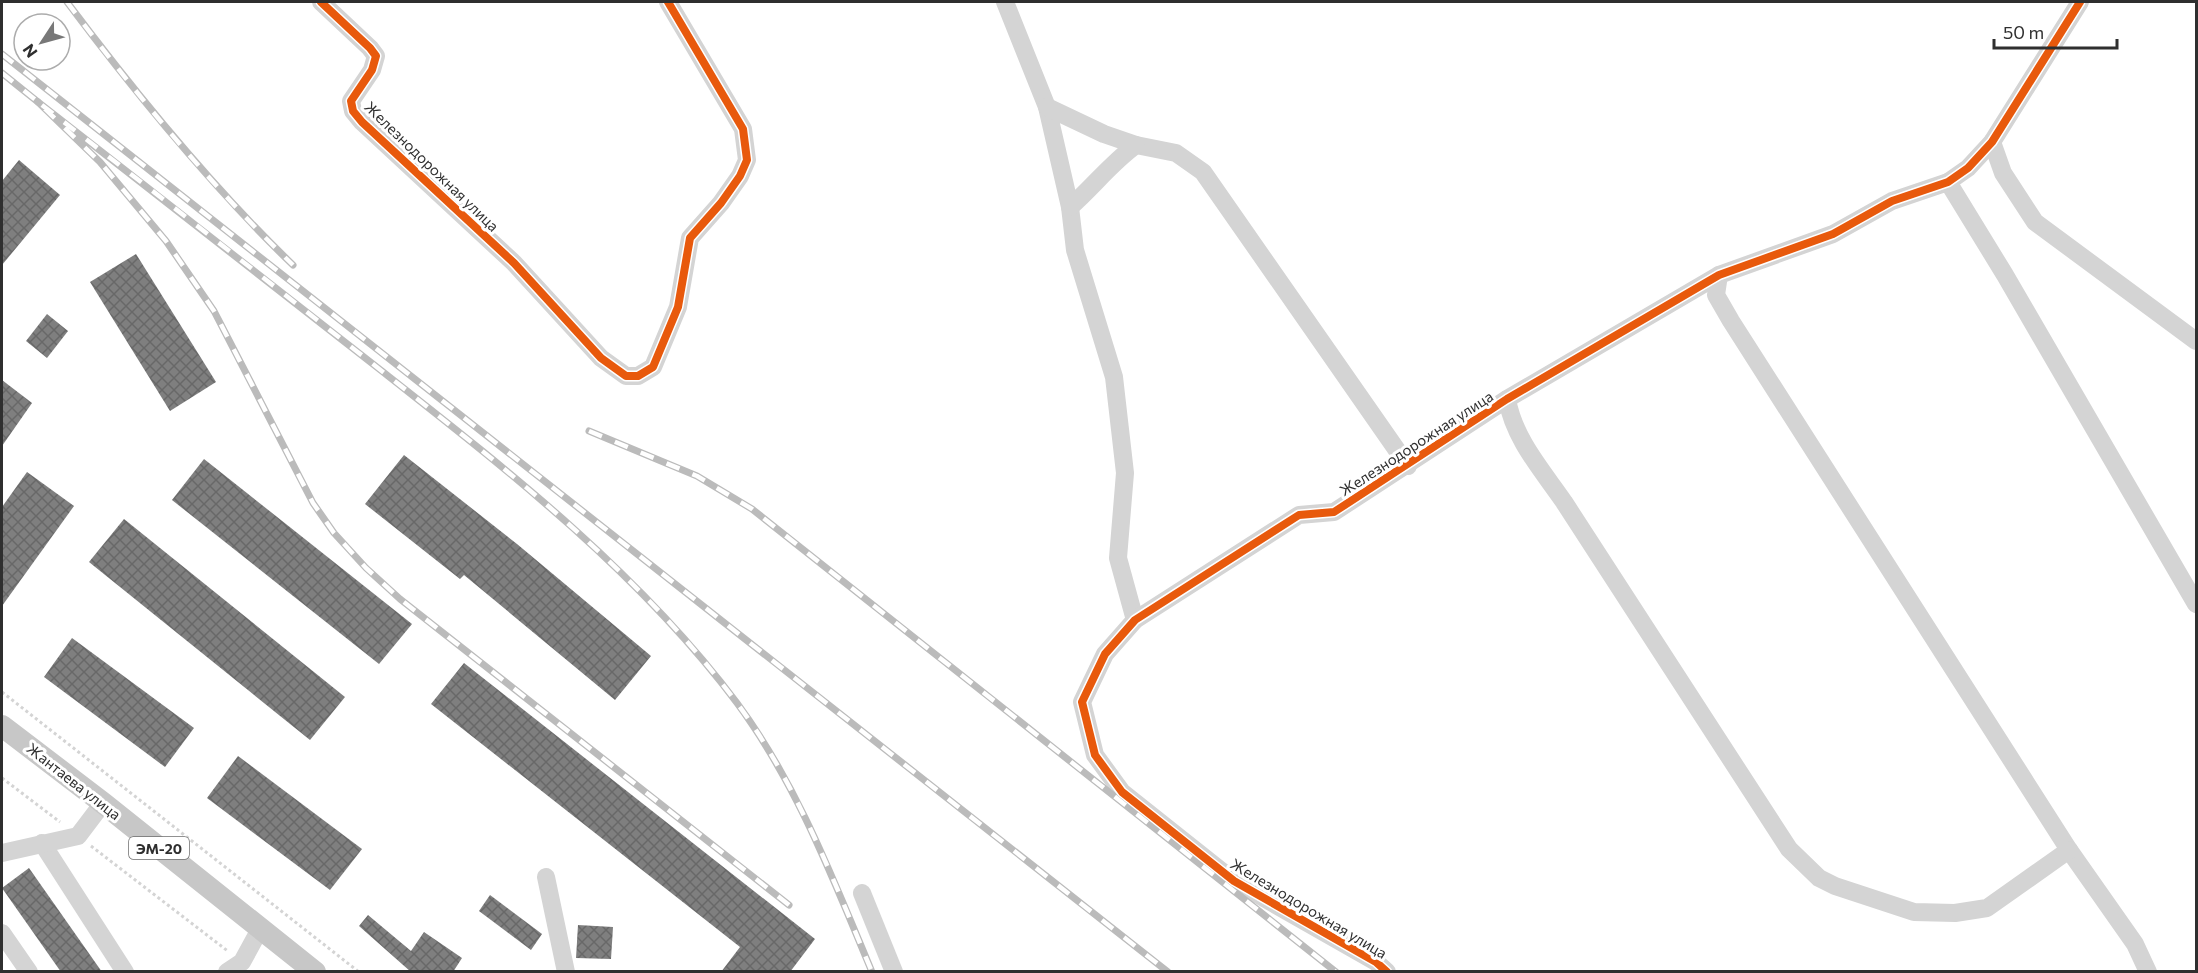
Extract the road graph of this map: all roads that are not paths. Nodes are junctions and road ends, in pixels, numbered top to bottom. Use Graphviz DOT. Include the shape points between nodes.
graph roads {
  1 [pos="321,2"];
  2 [pos="668,2"];
  3 [pos="1005,2"];
  4 [pos="2080,2"];
  5 [pos="1047,107"];
  6 [pos="1992,142"];
  7 [pos="1136,144"];
  8 [pos="1948,182"];
  9 [pos="1070,207"];
  10 [pos="1719,275"];
  11 [pos="2196,340"];
  12 [pos="1507,399"];
  13 [pos="1408,466"];
  14 [pos="2196,604"];
  15 [pos="1135,620"];
  16 [pos="2,726"];
  17 [pos="103,803"];
  18 [pos="42,843"];
  19 [pos="2069,850"];
  20 [pos="2,853"];
  21 [pos="546,877"];
  22 [pos="862,893"];
  23 [pos="260,929"];
  24 [pos="2,933"];
  25 [pos="234,967"];
  26 [pos="29,972"];
  27 [pos="125,972"];
  28 [pos="315,972"];
  29 [pos="566,972"];
  30 [pos="894,972"];
  31 [pos="1387,972"];
  32 [pos="2148,972"];
  1 -- 2 [label="street, Железнодорожная улица" via="376,56 372,70 351,100 362,122 514,263 601,358 626,376 638,376 653,367 678,307 690,238 721,203 747,160 743,129"];
  3 -- 5 [label="street"];
  4 -- 6 [label="street, Железнодорожная улица"];
  5 -- 7 [label="street, Железнодорожная улица" via="1104,134"];
  5 -- 9 [label="street"];
  6 -- 8 [label="street, Железнодорожная улица" via="1968,168"];
  6 -- 11 [label="street" via="2003,173 2036,222"];
  7 -- 9 [label="street"];
  7 -- 13 [label="street, Железнодорожная улица" via="1176,153 1203,172"];
  8 -- 10 [label="street, Железнодорожная улица" via="1892,201 1833,234"];
  8 -- 14 [label="street"];
  9 -- 15 [label="street" via="1075,250 1114,377 1125,473 1118,558"];
  10 -- 12 [label="street, Железнодорожная улица"];
  10 -- 19 [label="street" via="1716,294 1731,321"];
  12 -- 13 [label="street, Железнодорожная улица"];
  12 -- 19 [label="street" via="1510,417 1530,453 1789,849 1819,878 1914,912 1955,913 1987,908"];
  13 -- 15 [label="street, Железнодорожная улица" via="1334,512 1299,515"];
  15 -- 31 [label="street, Железнодорожная улица" via="1105,654 1083,702 1095,755 1122,792 1234,881"];
  16 -- 17 [label="main road, Жантаева улица / ЭМ-20"];
  17 -- 18 [label="street" via="78,836"];
  17 -- 23 [label="main road, Жантаева улица / ЭМ-20"];
  18 -- 20 [label="street"];
  18 -- 27 [label="street"];
  19 -- 32 [label="street" via="2135,944"];
  21 -- 29 [label="street"];
  22 -- 30 [label="street"];
  23 -- 25 [label="street"];
  23 -- 28 [label="main road, Жантаева улица / ЭМ-20"];
  24 -- 26 [label="street"];
}
